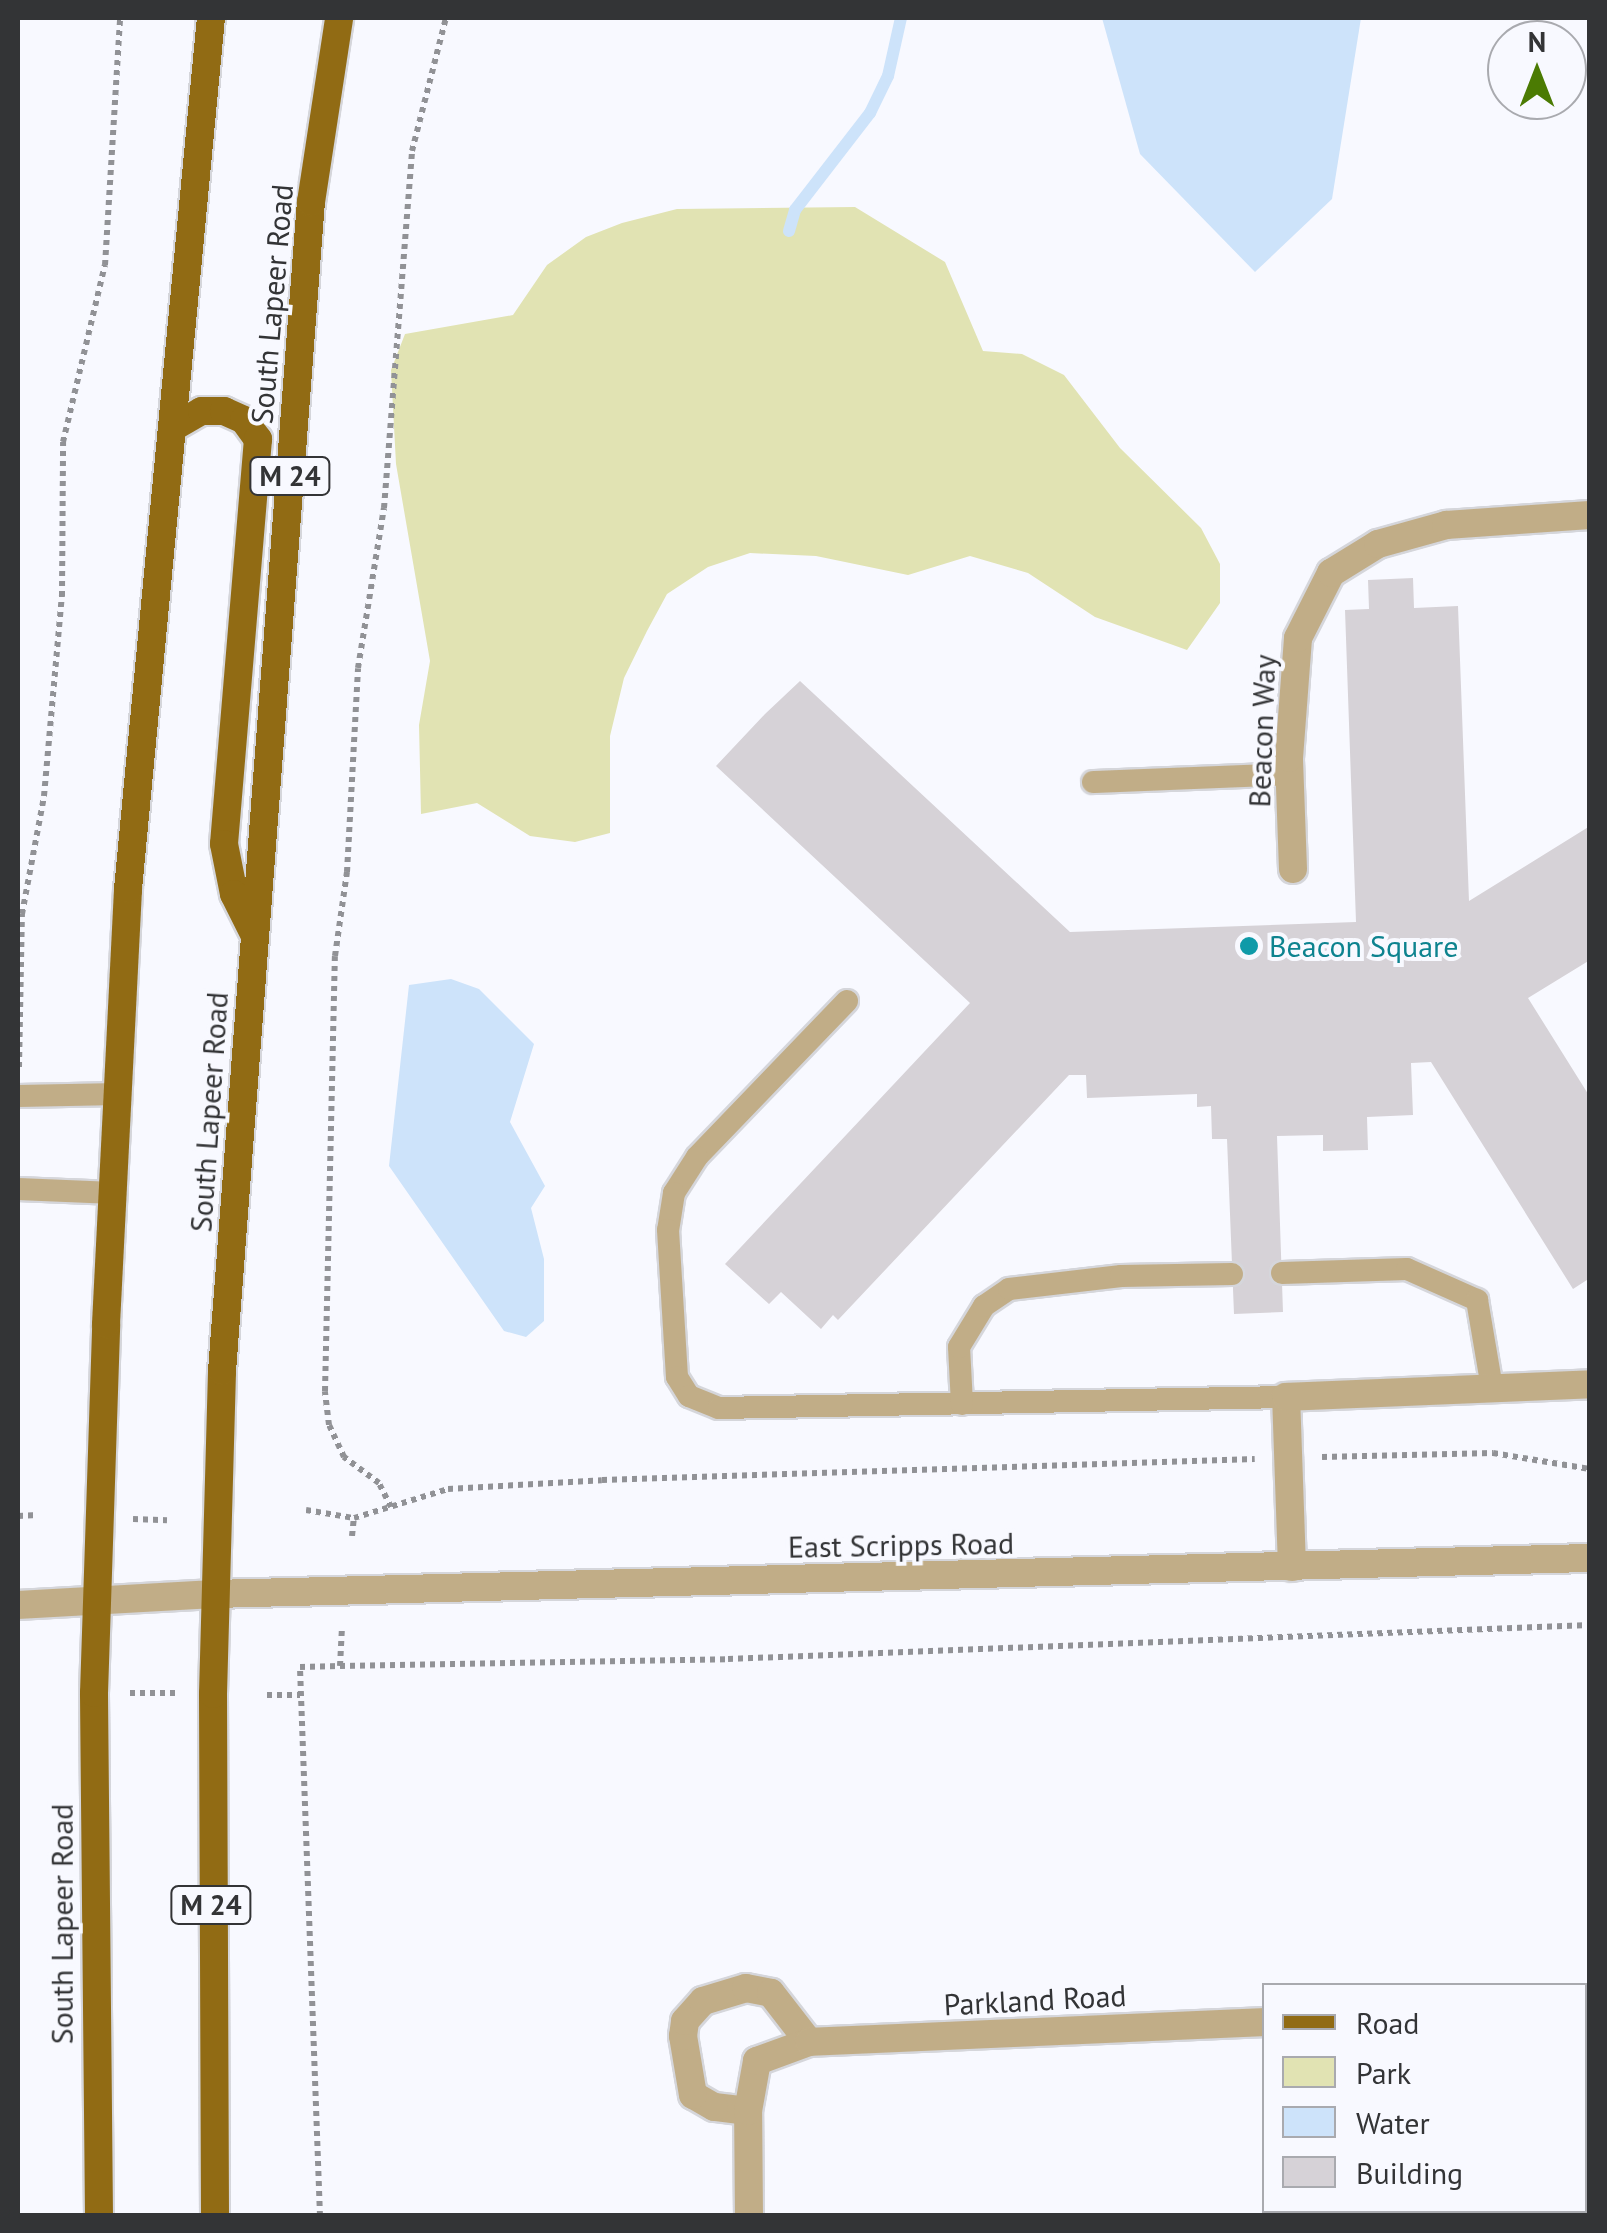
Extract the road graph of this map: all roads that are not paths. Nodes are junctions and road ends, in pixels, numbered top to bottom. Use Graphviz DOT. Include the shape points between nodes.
graph roads {
  1 [pos="211,18"];
  2 [pos="339,18"];
  3 [pos="172,428"];
  4 [pos="1590,515"];
  5 [pos="1289,774"];
  6 [pos="1093,782"];
  7 [pos="1293,869"];
  8 [pos="255,935"];
  9 [pos="847,1001"];
  10 [pos="18,1092"];
  11 [pos="119,1094"];
  12 [pos="18,1189"];
  13 [pos="114,1193"];
  14 [pos="1282,1273"];
  15 [pos="1232,1274"];
  16 [pos="1590,1384"];
  17 [pos="1492,1388"];
  18 [pos="1286,1397"];
  19 [pos="962,1404"];
  20 [pos="1590,1558"];
  21 [pos="1292,1567"];
  22 [pos="214,1594"];
  23 [pos="95,1602"];
  24 [pos="18,1605"];
  25 [pos="1262,2022"];
  26 [pos="809,2042"];
  27 [pos="748,2111"];
  28 [pos="99,2216"];
  29 [pos="214,2216"];
  30 [pos="749,2216"];
  1 -- 3 [label="main road, South Lapeer Road"];
  2 -- 8 [label="main road, South Lapeer Road / M 24" via="311,202"];
  3 -- 8 [label="main road" via="202,411 224,412 244,420 258,439 224,844 234,894"];
  3 -- 11 [label="main road, South Lapeer Road" via="128,890"];
  4 -- 5 [label="street, Beacon Way" via="1446,525 1378,544 1330,572 1298,638"];
  5 -- 6 [label="lane"];
  5 -- 7 [label="street, Beacon Way"];
  8 -- 22 [label="main road, South Lapeer Road / M 24" via="222,1371"];
  9 -- 19 [label="lane" via="696,1157 674,1194 668,1230 678,1376 689,1396 719,1408"];
  10 -- 11 [label="lane"];
  11 -- 13 [label="main road, South Lapeer Road"];
  12 -- 13 [label="lane"];
  13 -- 23 [label="main road, South Lapeer Road"];
  14 -- 17 [label="lane" via="1407,1269 1477,1300"];
  15 -- 19 [label="lane" via="1121,1276 1009,1289 984,1306 959,1347"];
  16 -- 17 [label="street"];
  17 -- 18 [label="street"];
  18 -- 19 [label="lane"];
  18 -- 21 [label="street"];
  20 -- 21 [label="street, East Scripps Road"];
  21 -- 22 [label="street, East Scripps Road"];
  22 -- 23 [label="street, East Scripps Road"];
  22 -- 29 [label="main road, South Lapeer Road / M 24"];
  23 -- 24 [label="street, East Scripps Road"];
  23 -- 28 [label="main road, South Lapeer Road"];
  25 -- 26 [label="street, Parkland Road"];
  26 -- 27 [label="street, Parkland Road" via="757,2061"];
  26 -- 27 [label="street" via="771,1993 746,1988 703,2001 685,2021 694,2095"];
  27 -- 30 [label="street, Parkland Road"];
}
